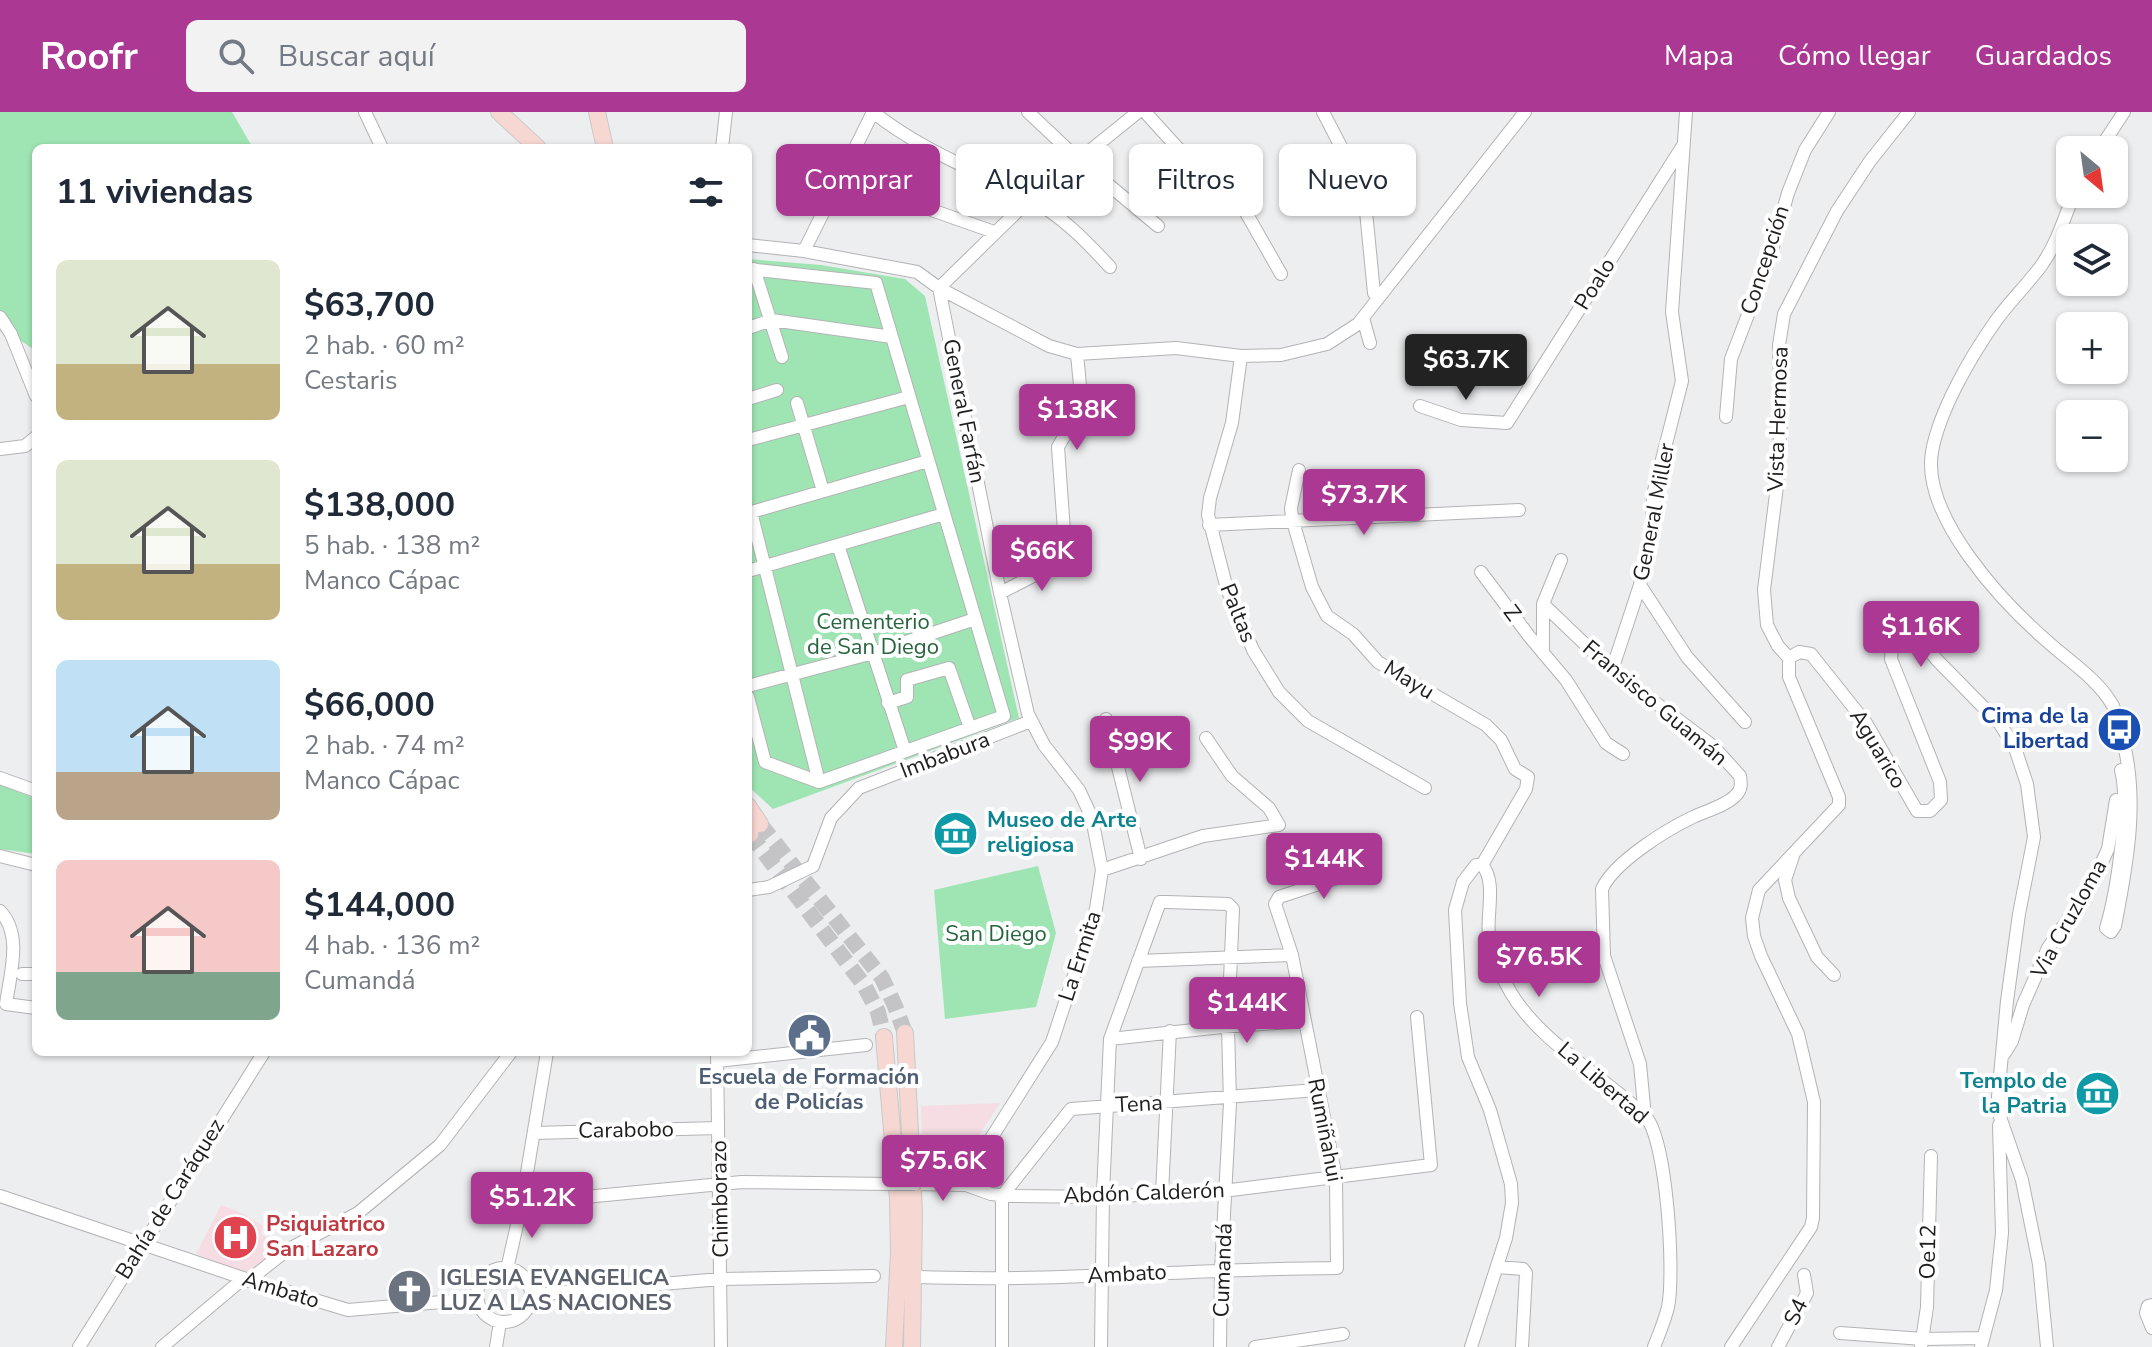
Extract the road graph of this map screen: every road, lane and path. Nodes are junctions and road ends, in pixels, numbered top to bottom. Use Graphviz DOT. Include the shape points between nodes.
graph roads {
  1 [pos="365,112"];
  2 [pos="499,112"];
  3 [pos="597,112"];
  4 [pos="726,112"];
  5 [pos="873,112"];
  6 [pos="1028,112"];
  7 [pos="1138,112"];
  8 [pos="1145,112"];
  9 [pos="1323,112"];
  10 [pos="1525,112"];
  11 [pos="1686,112"];
  12 [pos="1829,112"];
  13 [pos="1909,112"];
  14 [pos="2124,112"];
  15 [pos="2108,136"];
  16 [pos="380,144"];
  17 [pos="534,144"];
  18 [pos="604,144"];
  19 [pos="722,144"];
  20 [pos="856,144"];
  21 [pos="1062,144"];
  22 [pos="1100,144"];
  23 [pos="1683,145"];
  24 [pos="956,163"];
  25 [pos="1113,188"];
  26 [pos="2068,208"];
  27 [pos="940,213"];
  28 [pos="820,216"];
  29 [pos="1011,216"];
  30 [pos="1052,216"];
  31 [pos="1158,226"];
  32 [pos="994,232"];
  33 [pos="752,245"];
  34 [pos="804,251"];
  35 [pos="1110,267"];
  36 [pos="752,269"];
  37 [pos="752,271"];
  38 [pos="1281,274"];
  39 [pos="939,288"];
  40 [pos="1378,299"];
  41 [pos="0,317"];
  42 [pos="1363,318"];
  43 [pos="772,320"];
  44 [pos="752,327"];
  45 [pos="892,337"];
  46 [pos="1370,343"];
  47 [pos="1077,354"];
  48 [pos="1241,356"];
  49 [pos="782,357"];
  50 [pos="32,386"];
  51 [pos="777,390"];
  52 [pos="909,397"];
  53 [pos="752,398"];
  54 [pos="797,403"];
  55 [pos="1420,406"];
  56 [pos="1726,417"];
  57 [pos="804,425"];
  58 [pos="752,439"];
  59 [pos="32,440"];
  60 [pos="0,449"];
  61 [pos="928,461"];
  62 [pos="1299,470"];
  63 [pos="823,491"];
  64 [pos="1519,510"];
  65 [pos="752,511"];
  66 [pos="944,514"];
  67 [pos="752,522"];
  68 [pos="1294,523"];
  69 [pos="1209,525"];
  70 [pos="838,545"];
  71 [pos="1561,560"];
  72 [pos="766,566"];
  73 [pos="752,570"];
  74 [pos="1481,572"];
  75 [pos="1640,585"];
  76 [pos="1000,593"];
  77 [pos="1543,604"];
  78 [pos="975,619"];
  79 [pos="873,653"];
  80 [pos="1543,654"];
  81 [pos="1789,658"];
  82 [pos="1612,670"];
  83 [pos="792,673"];
  84 [pos="752,685"];
  85 [pos="888,703"];
  86 [pos="752,712"];
  87 [pos="1106,719"];
  88 [pos="1031,721"];
  89 [pos="1745,722"];
  90 [pos="970,728"];
  91 [pos="2120,729"];
  92 [pos="1206,738"];
  93 [pos="905,751"];
  94 [pos="1623,754"];
  95 [pos="2121,770"];
  96 [pos="0,778"];
  97 [pos="819,782"];
  98 [pos="1425,788"];
  99 [pos="32,790"];
  100 [pos="1794,853"];
  101 [pos="0,856"];
  102 [pos="1141,859"];
  103 [pos="32,864"];
  104 [pos="1482,865"];
  105 [pos="1102,870"];
  106 [pos="1355,872"];
  107 [pos="752,889"];
  108 [pos="0,911"];
  109 [pos="1292,955"];
  110 [pos="1230,958"];
  111 [pos="1138,961"];
  112 [pos="22,974"];
  113 [pos="32,974"];
  114 [pos="1834,975"];
  115 [pos="32,1007"];
  116 [pos="1417,1017"];
  117 [pos="1304,1021"];
  118 [pos="1228,1026"];
  119 [pos="1170,1031"];
  120 [pos="905,1033"];
  121 [pos="884,1037"];
  122 [pos="1110,1039"];
  123 [pos="866,1045"];
  124 [pos="752,1053"];
  125 [pos="261,1056"];
  126 [pos="508,1056"];
  127 [pos="546,1056"];
  128 [pos="717,1056"];
  129 [pos="2002,1057"];
  130 [pos="1317,1090"];
  131 [pos="1230,1097"];
  132 [pos="1167,1103"];
  133 [pos="1108,1106"];
  134 [pos="1999,1114"];
  135 [pos="1645,1117"];
  136 [pos="718,1128"];
  137 [pos="534,1133"];
  138 [pos="1931,1156"];
  139 [pos="1336,1178"];
  140 [pos="719,1184"];
  141 [pos="966,1185"];
  142 [pos="1227,1191"];
  143 [pos="1162,1193"];
  144 [pos="0,1196"];
  145 [pos="1002,1196"];
  146 [pos="1102,1197"];
  147 [pos="522,1203"];
  148 [pos="142,1243"];
  149 [pos="1497,1267"];
  150 [pos="1337,1268"];
  151 [pos="507,1269"];
  152 [pos="1221,1270"];
  153 [pos="1101,1275"];
  154 [pos="1804,1275"];
  155 [pos="874,1276"];
  156 [pos="918,1277"];
  157 [pos="721,1279"];
  158 [pos="1001,1279"];
  159 [pos="249,1280"];
  160 [pos="531,1295"];
  161 [pos="477,1299"];
  162 [pos="2152,1305"];
  163 [pos="500,1322"];
  164 [pos="2152,1328"];
  165 [pos="1840,1333"];
  166 [pos="1343,1334"];
  167 [pos="1922,1343"];
  168 [pos="1982,1343"];
  169 [pos="79,1347"];
  170 [pos="162,1347"];
  171 [pos="496,1347"];
  172 [pos="721,1347"];
  173 [pos="894,1347"];
  174 [pos="912,1347"];
  175 [pos="1002,1347"];
  176 [pos="1101,1347"];
  177 [pos="1220,1347"];
  178 [pos="1255,1347"];
  179 [pos="1471,1347"];
  180 [pos="1522,1347"];
  181 [pos="1654,1347"];
  182 [pos="1731,1347"];
  183 [pos="1778,1347"];
  184 [pos="2047,1347"];
  1 -- 16 [label="street"];
  2 -- 17 [label="main road"];
  3 -- 18 [label="main road"];
  4 -- 19 [label="street"];
  5 -- 20 [label="street"];
  5 -- 24 [label="street"];
  6 -- 21 [label="street"];
  7 -- 22 [label="street"];
  8 -- 38 [label="street" via="1244,209"];
  9 -- 40 [label="street" via="1364,191"];
  10 -- 40 [label="street"];
  11 -- 23 [label="street, General Miller"];
  12 -- 56 [label="street, Concepción" via="1805,150 1731,359"];
  13 -- 81 [label="street, Vista Hermosa" via="1837,211 1784,314 1777,486 1764,590 1767,625"];
  14 -- 15 [label="street"];
  23 -- 55 [label="street, Poalo" via="1507,423 1461,420"];
  23 -- 75 [label="street, General Miller" via="1672,312 1682,381 1653,495"];
  25 -- 31 [label="street"];
  26 -- 91 [label="street" via="2049,254 1995,322 1961,379 1938,433 1931,472 1940,507 1971,559 2033,628 2102,692"];
  27 -- 32 [label="street"];
  28 -- 34 [label="street"];
  29 -- 32 [label="street"];
  30 -- 35 [label="street"];
  32 -- 39 [label="street"];
  33 -- 34 [label="street"];
  34 -- 39 [label="street" via="917,272"];
  36 -- 45 [label="street" via="876,283"];
  37 -- 43 [label="street"];
  39 -- 47 [label="street" via="1049,346"];
  39 -- 76 [label="street, General Farfán"];
  40 -- 42 [label="street"];
  41 -- 50 [label="street"];
  42 -- 46 [label="street"];
  42 -- 48 [label="street" via="1327,344 1281,355"];
  43 -- 44 [label="street"];
  43 -- 45 [label="street"];
  43 -- 49 [label="street"];
  45 -- 52 [label="street"];
  47 -- 48 [label="street" via="1176,348"];
  47 -- 76 [label="street" via="1081,396 1058,447 1066,559"];
  48 -- 69 [label="street, Paltas" via="1232,423 1210,498"];
  51 -- 53 [label="street"];
  52 -- 57 [label="street"];
  52 -- 61 [label="street"];
  54 -- 57 [label="street"];
  57 -- 58 [label="street"];
  57 -- 63 [label="street"];
  59 -- 60 [label="street" via="16,449"];
  61 -- 63 [label="street"];
  61 -- 66 [label="street"];
  62 -- 68 [label="street, Mayu" via="1291,508"];
  63 -- 65 [label="street"];
  64 -- 68 [label="street"];
  66 -- 70 [label="street"];
  66 -- 78 [label="street"];
  67 -- 72 [label="street"];
  68 -- 69 [label="street"];
  68 -- 104 [label="street, Mayu" via="1312,587 1327,616 1353,634 1378,662 1486,725 1501,740 1515,769 1528,777"];
  69 -- 98 [label="street, Paltas" via="1232,601 1279,692 1308,721"];
  70 -- 72 [label="street"];
  70 -- 79 [label="street"];
  71 -- 77 [label="street"];
  72 -- 73 [label="street"];
  72 -- 83 [label="street"];
  74 -- 80 [label="street, Z"];
  75 -- 82 [label="street, General Miller"];
  75 -- 89 [label="street" via="1687,657"];
  76 -- 88 [label="street, General Farfán"];
  77 -- 80 [label="street"];
  77 -- 82 [label="street, Fransisco Guamán"];
  78 -- 79 [label="street"];
  78 -- 90 [label="street" via="1004,716"];
  79 -- 83 [label="street"];
  79 -- 85 [label="street"];
  80 -- 94 [label="street, Z" via="1606,743"];
  81 -- 100 [label="street" via="1789,677 1839,797 1835,812"];
  81 -- 129 [label="street, Aguarico" via="1799,652 1811,654 1866,723 1917,811 1930,811 1941,800 1940,782 1891,659 1893,637 1903,630 1915,633 2000,724 2015,748 2027,784 2034,837"];
  82 -- 135 [label="street, Fransisco Guamán" via="1713,746 1741,782 1731,800 1679,824 1635,855 1602,889 1604,956 1640,1064"];
  83 -- 84 [label="street"];
  83 -- 97 [label="street"];
  85 -- 90 [label="street" via="907,697 907,680 949,668"];
  85 -- 93 [label="street"];
  86 -- 97 [label="street" via="765,762"];
  87 -- 102 [label="street"];
  88 -- 105 [label="street, La Ermita" via="1079,790 1092,818"];
  88 -- 107 [label="street, Imbabura" via="859,788 831,818 813,866"];
  90 -- 93 [label="street"];
  91 -- 95 [label="street, Via Cruzloma"];
  91 -- 95 [label="street" via="2133,793 2127,866 2111,932 2106,928 2117,881 2125,789"];
  92 -- 102 [label="street" via="1232,776 1269,808 1279,825 1203,836"];
  93 -- 97 [label="street"];
  95 -- 129 [label="street, Via Cruzloma" via="2108,849 2090,888 2048,948"];
  96 -- 99 [label="street"];
  100 -- 114 [label="street" via="1785,880 1789,898 1817,957"];
  100 -- 182 [label="street" via="1759,890 1752,918 1761,956 1798,1034 1814,1102 1813,1222"];
  101 -- 103 [label="street"];
  102 -- 105 [label="street"];
  104 -- 135 [label="street, La Libertad" via="1488,880 1489,935 1512,996 1539,1028"];
  104 -- 149 [label="street" via="1469,870 1455,910 1464,1042 1511,1184 1512,1203"];
  105 -- 141 [label="street, La Ermita" via="1096,909 1052,1042"];
  106 -- 109 [label="street, Rumiñahui" via="1275,900"];
  108 -- 115 [label="street" via="14,938 6,1004"];
  109 -- 110 [label="street"];
  109 -- 117 [label="street, Rumiñahui"];
  110 -- 111 [label="street"];
  110 -- 111 [label="street, Cumandá" via="1232,905 1160,902"];
  110 -- 118 [label="street, Cumandá"];
  111 -- 122 [label="street"];
  112 -- 113 [label="street"];
  116 -- 139 [label="street, Abdón Calderón" via="1431,1165"];
  117 -- 118 [label="street"];
  117 -- 130 [label="street, Rumiñahui"];
  118 -- 119 [label="street"];
  118 -- 131 [label="street, Cumandá"];
  119 -- 122 [label="street"];
  119 -- 132 [label="street"];
  120 -- 174 [label="main road" via="914,1212"];
  121 -- 173 [label="main road" via="898,1199"];
  122 -- 133 [label="street"];
  123 -- 124 [label="street"];
  125 -- 148 [label="street, Bahía de Caráquez"];
  126 -- 159 [label="street" via="440,1145 358,1213 287,1250"];
  127 -- 137 [label="street"];
  128 -- 136 [label="street, Chimborazo"];
  129 -- 134 [label="street"];
  130 -- 131 [label="street, Tena"];
  130 -- 139 [label="street, Rumiñahui"];
  131 -- 132 [label="street, Tena"];
  131 -- 142 [label="street, Cumandá"];
  132 -- 133 [label="street, Tena"];
  132 -- 143 [label="street"];
  133 -- 145 [label="street, Tena" via="1082,1106 1062,1116"];
  133 -- 146 [label="street"];
  134 -- 168 [label="street" via="2002,1233 1996,1290"];
  134 -- 184 [label="street" via="2022,1180 2039,1264"];
  135 -- 181 [label="street, La Libertad" via="1657,1139 1672,1256 1668,1305"];
  136 -- 137 [label="street, Carabobo"];
  136 -- 140 [label="street, Chimborazo"];
  137 -- 147 [label="street"];
  138 -- 167 [label="street, Oe12"];
  139 -- 142 [label="street, Abdón Calderón"];
  139 -- 150 [label="street, Rumiñahui"];
  140 -- 141 [label="street, Abdón Calderón, bridge"];
  140 -- 147 [label="street, Abdón Calderón"];
  140 -- 157 [label="street, Chimborazo"];
  141 -- 145 [label="street, Abdón Calderón"];
  142 -- 143 [label="street, Abdón Calderón"];
  142 -- 152 [label="street, Cumandá"];
  143 -- 146 [label="street, Abdón Calderón"];
  144 -- 148 [label="street, Ambato"];
  145 -- 146 [label="street, Abdón Calderón"];
  145 -- 158 [label="street"];
  146 -- 153 [label="street"];
  147 -- 151 [label="street"];
  148 -- 159 [label="street, Ambato"];
  148 -- 169 [label="street, Bahía de Caráquez"];
  149 -- 179 [label="street"];
  149 -- 180 [label="street" via="1526,1273"];
  150 -- 152 [label="street, Ambato"];
  151 -- 160 [label="street" via="521,1275"];
  151 -- 161 [label="street" via="485,1276"];
  152 -- 153 [label="street, Ambato"];
  152 -- 177 [label="street, Cumandá"];
  153 -- 158 [label="street, Ambato"];
  153 -- 176 [label="street"];
  154 -- 183 [label="street, S4" via="1807,1293"];
  155 -- 157 [label="street"];
  156 -- 158 [label="street, Ambato"];
  157 -- 160 [label="street"];
  157 -- 172 [label="street, Chimborazo"];
  158 -- 175 [label="street"];
  159 -- 161 [label="street, Ambato" via="348,1310"];
  159 -- 170 [label="street" via="238,1283"];
  160 -- 163 [label="street" via="518,1318"];
  161 -- 163 [label="street" via="485,1314"];
  162 -- 164 [label="street" via="2146,1313"];
  163 -- 171 [label="street"];
  165 -- 167 [label="street"];
  166 -- 178 [label="street"];
  167 -- 168 [label="street"];
}
